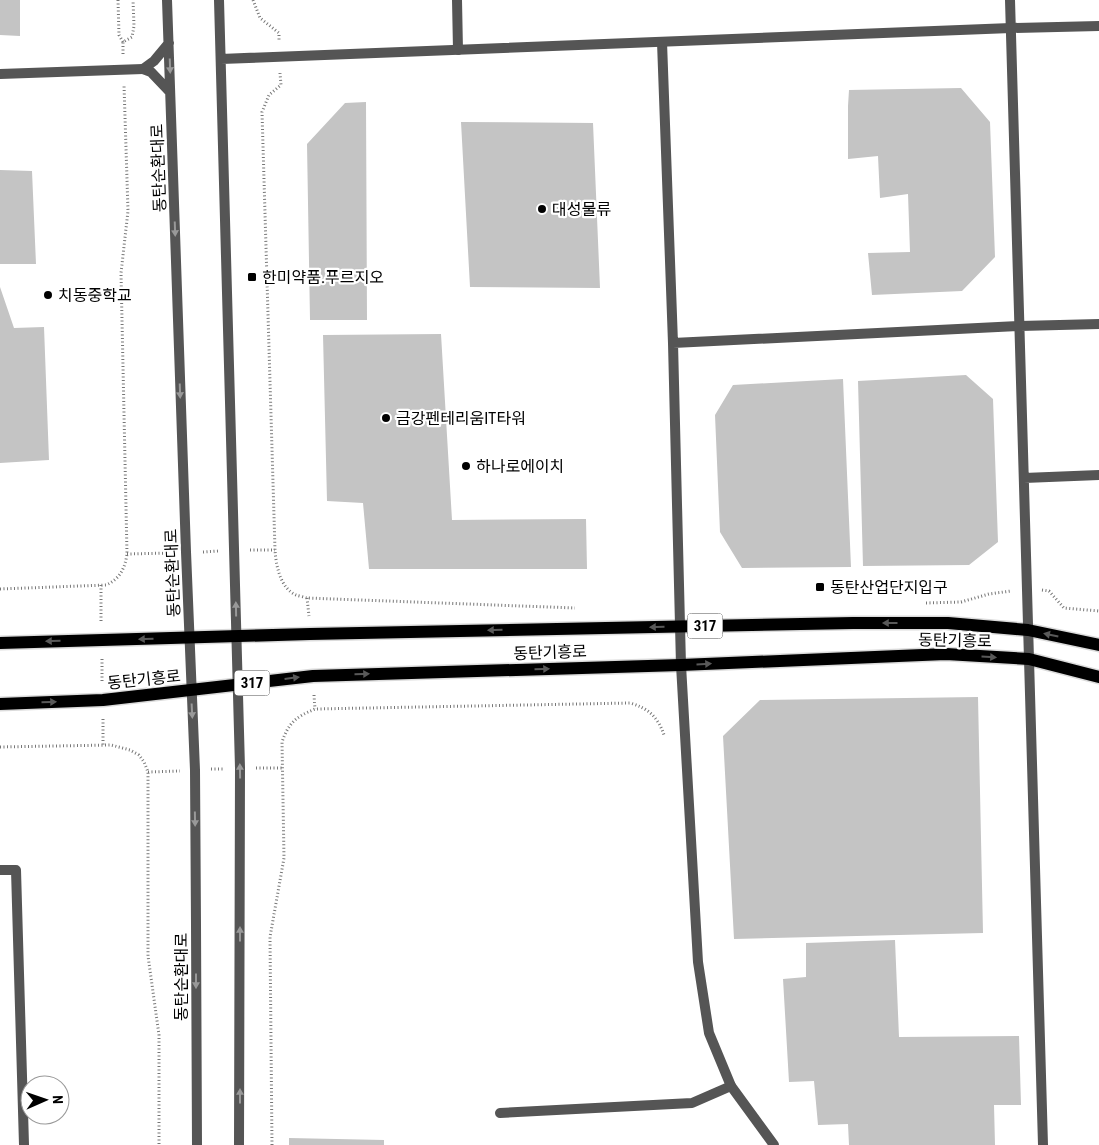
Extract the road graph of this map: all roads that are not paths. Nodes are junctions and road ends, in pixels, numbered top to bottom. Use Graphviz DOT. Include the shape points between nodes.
graph roads {
  1 [pos="167,0"];
  2 [pos="219,0"];
  3 [pos="457,0"];
  4 [pos="1010,0"];
  5 [pos="1099,26"];
  6 [pos="1011,28"];
  7 [pos="662,42"];
  8 [pos="169,43"];
  9 [pos="458,50"];
  10 [pos="220,59"];
  11 [pos="143,69"];
  12 [pos="0,74"];
  13 [pos="170,92"];
  14 [pos="1099,324"];
  15 [pos="1020,326"];
  16 [pos="673,343"];
  17 [pos="1099,475"];
  18 [pos="1024,478"];
  19 [pos="680,627"];
  20 [pos="1028,630"];
  21 [pos="237,636"];
  22 [pos="190,638"];
  23 [pos="0,643"];
  24 [pos="1099,645"];
  25 [pos="1029,659"];
  26 [pos="681,665"];
  27 [pos="1099,677"];
  28 [pos="237,685"];
  29 [pos="191,690"];
  30 [pos="0,704"];
  31 [pos="0,870"];
  32 [pos="731,1086"];
  33 [pos="500,1113"];
  34 [pos="24,1145"];
  35 [pos="196,1145"];
  36 [pos="240,1145"];
  37 [pos="774,1145"];
  38 [pos="1043,1145"];
  1 -- 8 [label="street, 동탄순환대로"];
  2 -- 10 [label="street"];
  3 -- 9 [label="street"];
  4 -- 6 [label="street"];
  5 -- 6 [label="street"];
  6 -- 7 [label="street"];
  6 -- 15 [label="street"];
  7 -- 9 [label="street"];
  7 -- 16 [label="street"];
  8 -- 11 [label="street"];
  8 -- 13 [label="street, 동탄순환대로, one-way"];
  9 -- 10 [label="street"];
  21 -- 10 [label="street, one-way"];
  11 -- 12 [label="street"];
  11 -- 13 [label="street" via="151,72"];
  13 -- 22 [label="street, 동탄순환대로, one-way"];
  14 -- 15 [label="street"];
  15 -- 16 [label="street"];
  15 -- 18 [label="street"];
  16 -- 19 [label="street"];
  17 -- 18 [label="street"];
  18 -- 20 [label="street"];
  20 -- 19 [label="main road, 동탄기흥로 / 317, one-way" via="948,623"];
  19 -- 21 [label="main road, 동탄기흥로 / 317, one-way"];
  19 -- 26 [label="street"];
  24 -- 20 [label="main road, 동탄기흥로 / 317, one-way"];
  20 -- 25 [label="street"];
  21 -- 22 [label="main road, 동탄기흥로 / 317"];
  21 -- 28 [label="street"];
  22 -- 23 [label="main road, 동탄기흥로 / 317, one-way"];
  22 -- 29 [label="street, 동탄순환대로"];
  26 -- 25 [label="main road, 동탄기흥로 / 317, one-way" via="946,654"];
  25 -- 27 [label="main road, 동탄기흥로 / 317"];
  25 -- 38 [label="street"];
  28 -- 26 [label="main road, 동탄기흥로 / 317, one-way" via="313,676"];
  26 -- 32 [label="street" via="698,962 709,1033"];
  28 -- 29 [label="main road, 동탄기흥로 / 317"];
  36 -- 28 [label="street, one-way"];
  30 -- 29 [label="main road, 동탄기흥로 / 317, one-way" via="102,700"];
  29 -- 35 [label="street, 동탄순환대로, one-way" via="195,770"];
  31 -- 34 [label="street" via="16,870"];
  32 -- 33 [label="street" via="692,1103"];
  32 -- 37 [label="street"];
}
